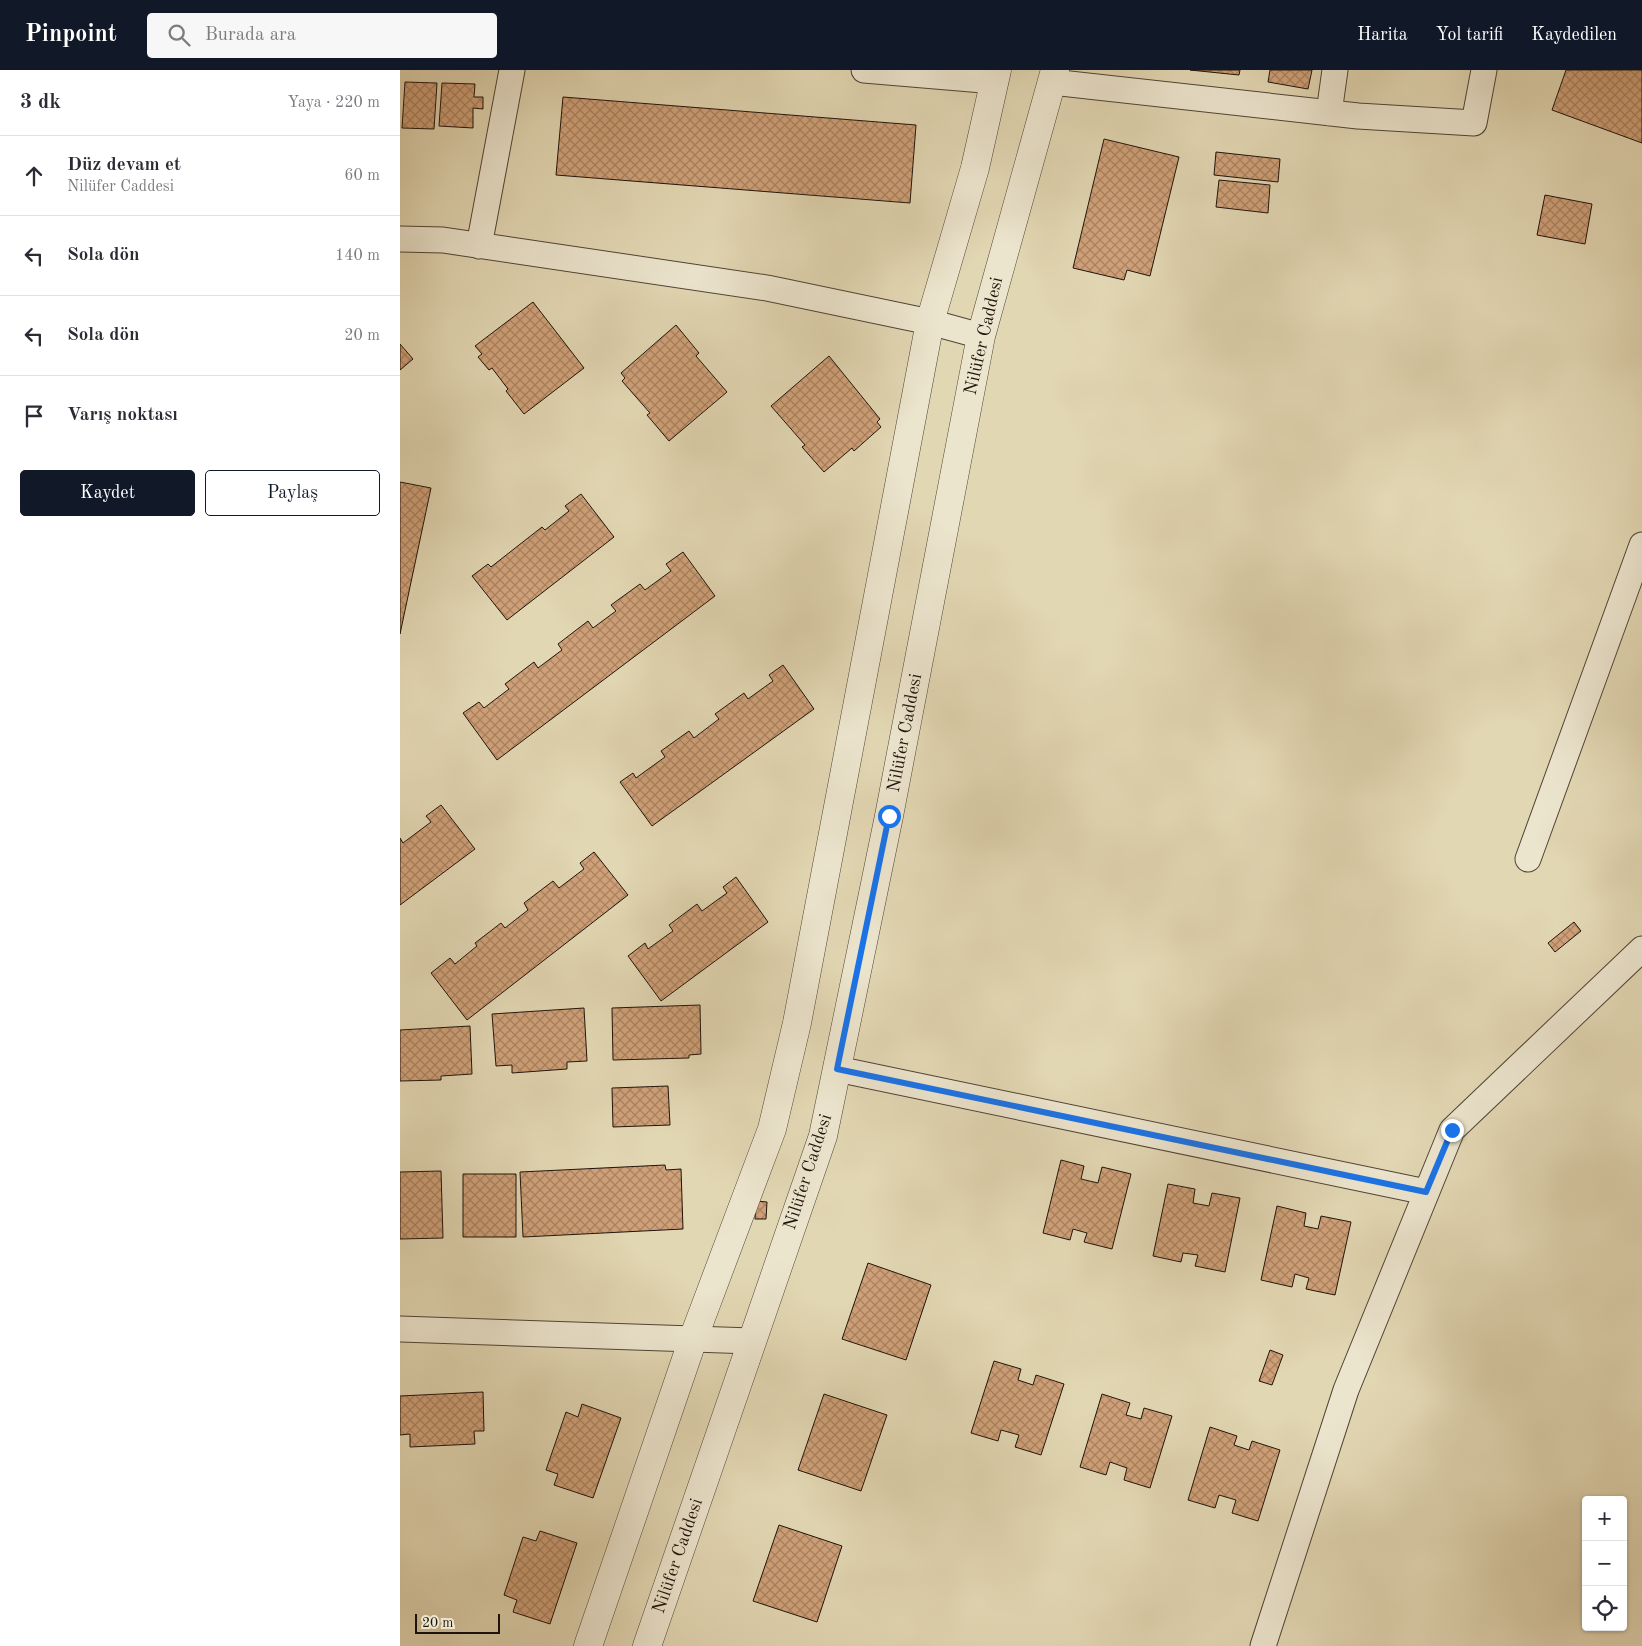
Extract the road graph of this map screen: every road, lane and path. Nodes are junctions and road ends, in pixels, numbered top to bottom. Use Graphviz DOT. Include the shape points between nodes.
graph roads {
  1 [pos="512,70"];
  2 [pos="864,70"];
  3 [pos="1335,70"];
  4 [pos="1484,70"];
  5 [pos="996,76"];
  6 [pos="1054,76"];
  7 [pos="1329,113"];
  8 [pos="400,239"];
  9 [pos="479,246"];
  10 [pos="930,322"];
  11 [pos="981,336"];
  12 [pos="1642,545"];
  13 [pos="1528,859"];
  14 [pos="1642,949"];
  15 [pos="837,1069"];
  16 [pos="1426,1192"];
  17 [pos="400,1329"];
  18 [pos="693,1339"];
  19 [pos="752,1341"];
  20 [pos="588,1646"];
  21 [pos="647,1646"];
  22 [pos="1263,1646"];
  1 -- 9 [label="street"];
  2 -- 5 [label="street"];
  3 -- 7 [label="street"];
  4 -- 7 [label="street" via="1474,123"];
  5 -- 10 [label="street" via="974,168"];
  6 -- 7 [label="street"];
  6 -- 11 [label="street, Nilüfer Caddesi"];
  8 -- 9 [label="street" via="443,240"];
  9 -- 10 [label="street" via="767,288"];
  10 -- 11 [label="street"];
  10 -- 18 [label="street" via="788,1062 772,1129"];
  11 -- 15 [label="street, Nilüfer Caddesi"];
  12 -- 13 [label="street"];
  14 -- 16 [label="street" via="1452,1130"];
  15 -- 16 [label="street"];
  15 -- 19 [label="street, Nilüfer Caddesi" via="823,1136"];
  16 -- 22 [label="street" via="1346,1390"];
  17 -- 18 [label="street"];
  18 -- 19 [label="street"];
  18 -- 20 [label="street"];
  19 -- 21 [label="street, Nilüfer Caddesi"];
}
